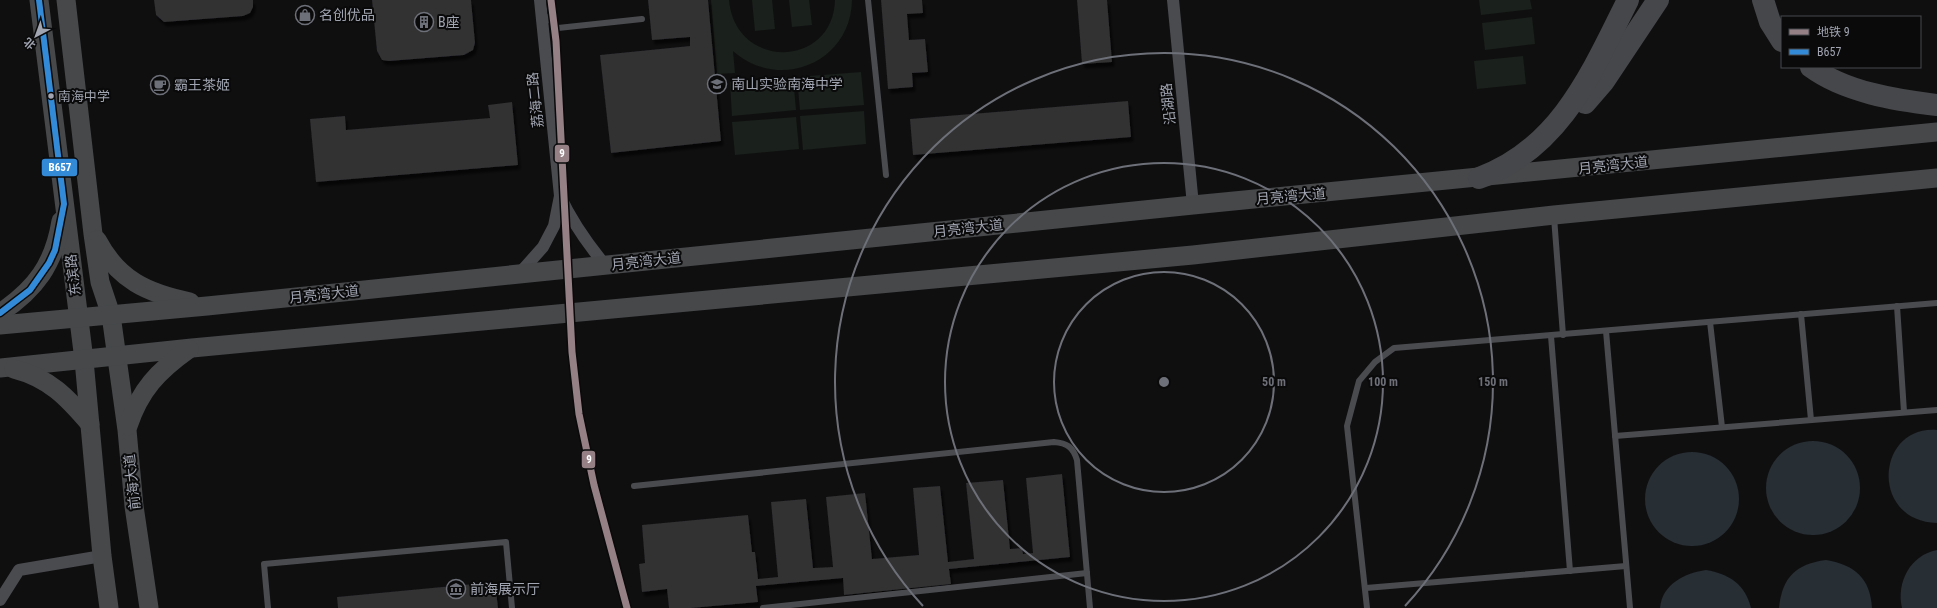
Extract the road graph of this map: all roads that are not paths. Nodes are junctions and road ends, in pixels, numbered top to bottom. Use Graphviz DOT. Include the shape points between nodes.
graph roads {
  1 [pos="39,0"];
  2 [pos="66,0"];
  3 [pos="868,0"];
  4 [pos="1173,0"];
  5 [pos="1628,0"];
  6 [pos="1658,0"];
  7 [pos="1763,0"];
  8 [pos="540,6"];
  9 [pos="642,19"];
  10 [pos="1781,39"];
  11 [pos="1812,68"];
  12 [pos="1937,105"];
  13 [pos="1937,132"];
  14 [pos="1543,139"];
  15 [pos="886,175"];
  16 [pos="1479,178"];
  17 [pos="1937,178"];
  18 [pos="560,196"];
  19 [pos="64,204"];
  20 [pos="1193,205"];
  21 [pos="1554,215"];
  22 [pos="93,234"];
  23 [pos="606,265"];
  24 [pos="519,274"];
  25 [pos="1937,303"];
  26 [pos="207,306"];
  27 [pos="1897,306"];
  28 [pos="0,313"];
  29 [pos="1802,314"];
  30 [pos="111,315"];
  31 [pos="78,318"];
  32 [pos="1710,322"];
  33 [pos="0,325"];
  34 [pos="1606,331"];
  35 [pos="1562,335"];
  36 [pos="1551,336"];
  37 [pos="192,348"];
  38 [pos="116,356"];
  39 [pos="84,360"];
  40 [pos="4,367"];
  41 [pos="1937,410"];
  42 [pos="1904,412"];
  43 [pos="1811,420"];
  44 [pos="90,424"];
  45 [pos="1722,427"];
  46 [pos="126,430"];
  47 [pos="1615,436"];
  48 [pos="634,486"];
  49 [pos="102,556"];
  50 [pos="1626,566"];
  51 [pos="1570,571"];
  52 [pos="1087,573"];
  53 [pos="1366,588"];
  54 [pos="0,600"];
  55 [pos="109,608"];
  56 [pos="149,608"];
  57 [pos="268,608"];
  58 [pos="512,608"];
  59 [pos="762,608"];
  60 [pos="1090,608"];
  61 [pos="1367,608"];
  62 [pos="1630,608"];
  1 -- 19 [label="main road, 东滨路"];
  2 -- 22 [label="main road, 东滨路"];
  3 -- 15 [label="lane"];
  4 -- 20 [label="street, 沿湖路"];
  5 -- 14 [label="highway" via="1589,77"];
  6 -- 14 [label="highway" via="1594,94 1566,122"];
  7 -- 10 [label="highway" via="1770,22"];
  8 -- 9 [label="lane" via="558,28"];
  8 -- 18 [label="street, 荔海二路"];
  11 -- 12 [label="highway" via="1850,86 1885,96"];
  13 -- 16 [label="main road, 月亮湾大道"];
  14 -- 16 [label="highway" via="1514,162"];
  16 -- 20 [label="main road, 月亮湾大道"];
  17 -- 21 [label="main road"];
  18 -- 23 [label="street, 荔海二路" via="587,244"];
  18 -- 24 [label="street, 荔海二路" via="554,226 543,246"];
  19 -- 28 [label="main road" via="56,244 49,263 30,290"];
  19 -- 31 [label="main road, 东滨路"];
  20 -- 23 [label="main road, 月亮湾大道"];
  21 -- 35 [label="lane"];
  21 -- 37 [label="main road" via="1193,255"];
  22 -- 26 [label="main road" via="115,267 135,283 168,297"];
  22 -- 30 [label="main road, 东滨路" via="100,282"];
  23 -- 24 [label="main road, 月亮湾大道"];
  24 -- 26 [label="main road, 月亮湾大道"];
  25 -- 27 [label="lane"];
  26 -- 30 [label="main road, 月亮湾大道"];
  27 -- 29 [label="lane"];
  27 -- 42 [label="lane"];
  29 -- 32 [label="lane"];
  29 -- 43 [label="lane"];
  30 -- 31 [label="main road, 月亮湾大道"];
  30 -- 38 [label="main road, 东滨路"];
  31 -- 33 [label="main road, 月亮湾大道"];
  31 -- 39 [label="main road, 东滨路"];
  32 -- 34 [label="lane"];
  32 -- 45 [label="lane"];
  34 -- 35 [label="lane"];
  34 -- 47 [label="lane"];
  35 -- 36 [label="lane"];
  36 -- 51 [label="lane"];
  36 -- 53 [label="lane" via="1394,348 1375,362 1359,381 1347,426"];
  37 -- 38 [label="main road"];
  37 -- 46 [label="main road" via="162,370 149,385 138,400"];
  38 -- 39 [label="main road"];
  38 -- 46 [label="main road, 前海大道"];
  39 -- 40 [label="main road"];
  39 -- 44 [label="main road"];
  40 -- 44 [label="main road" via="30,373 50,384"];
  41 -- 42 [label="lane"];
  42 -- 43 [label="lane"];
  43 -- 45 [label="lane"];
  44 -- 49 [label="main road"];
  45 -- 47 [label="lane"];
  46 -- 56 [label="main road, 前海大道"];
  47 -- 50 [label="lane"];
  48 -- 52 [label="lane" via="1063,443 1074,452 1077,460"];
  49 -- 54 [label="street" via="19,570"];
  49 -- 55 [label="main road"];
  50 -- 51 [label="lane"];
  50 -- 62 [label="lane"];
  51 -- 53 [label="lane"];
  52 -- 59 [label="lane"];
  52 -- 60 [label="lane"];
  53 -- 61 [label="lane"];
  57 -- 58 [label="lane" via="264,564 506,542"];
}
